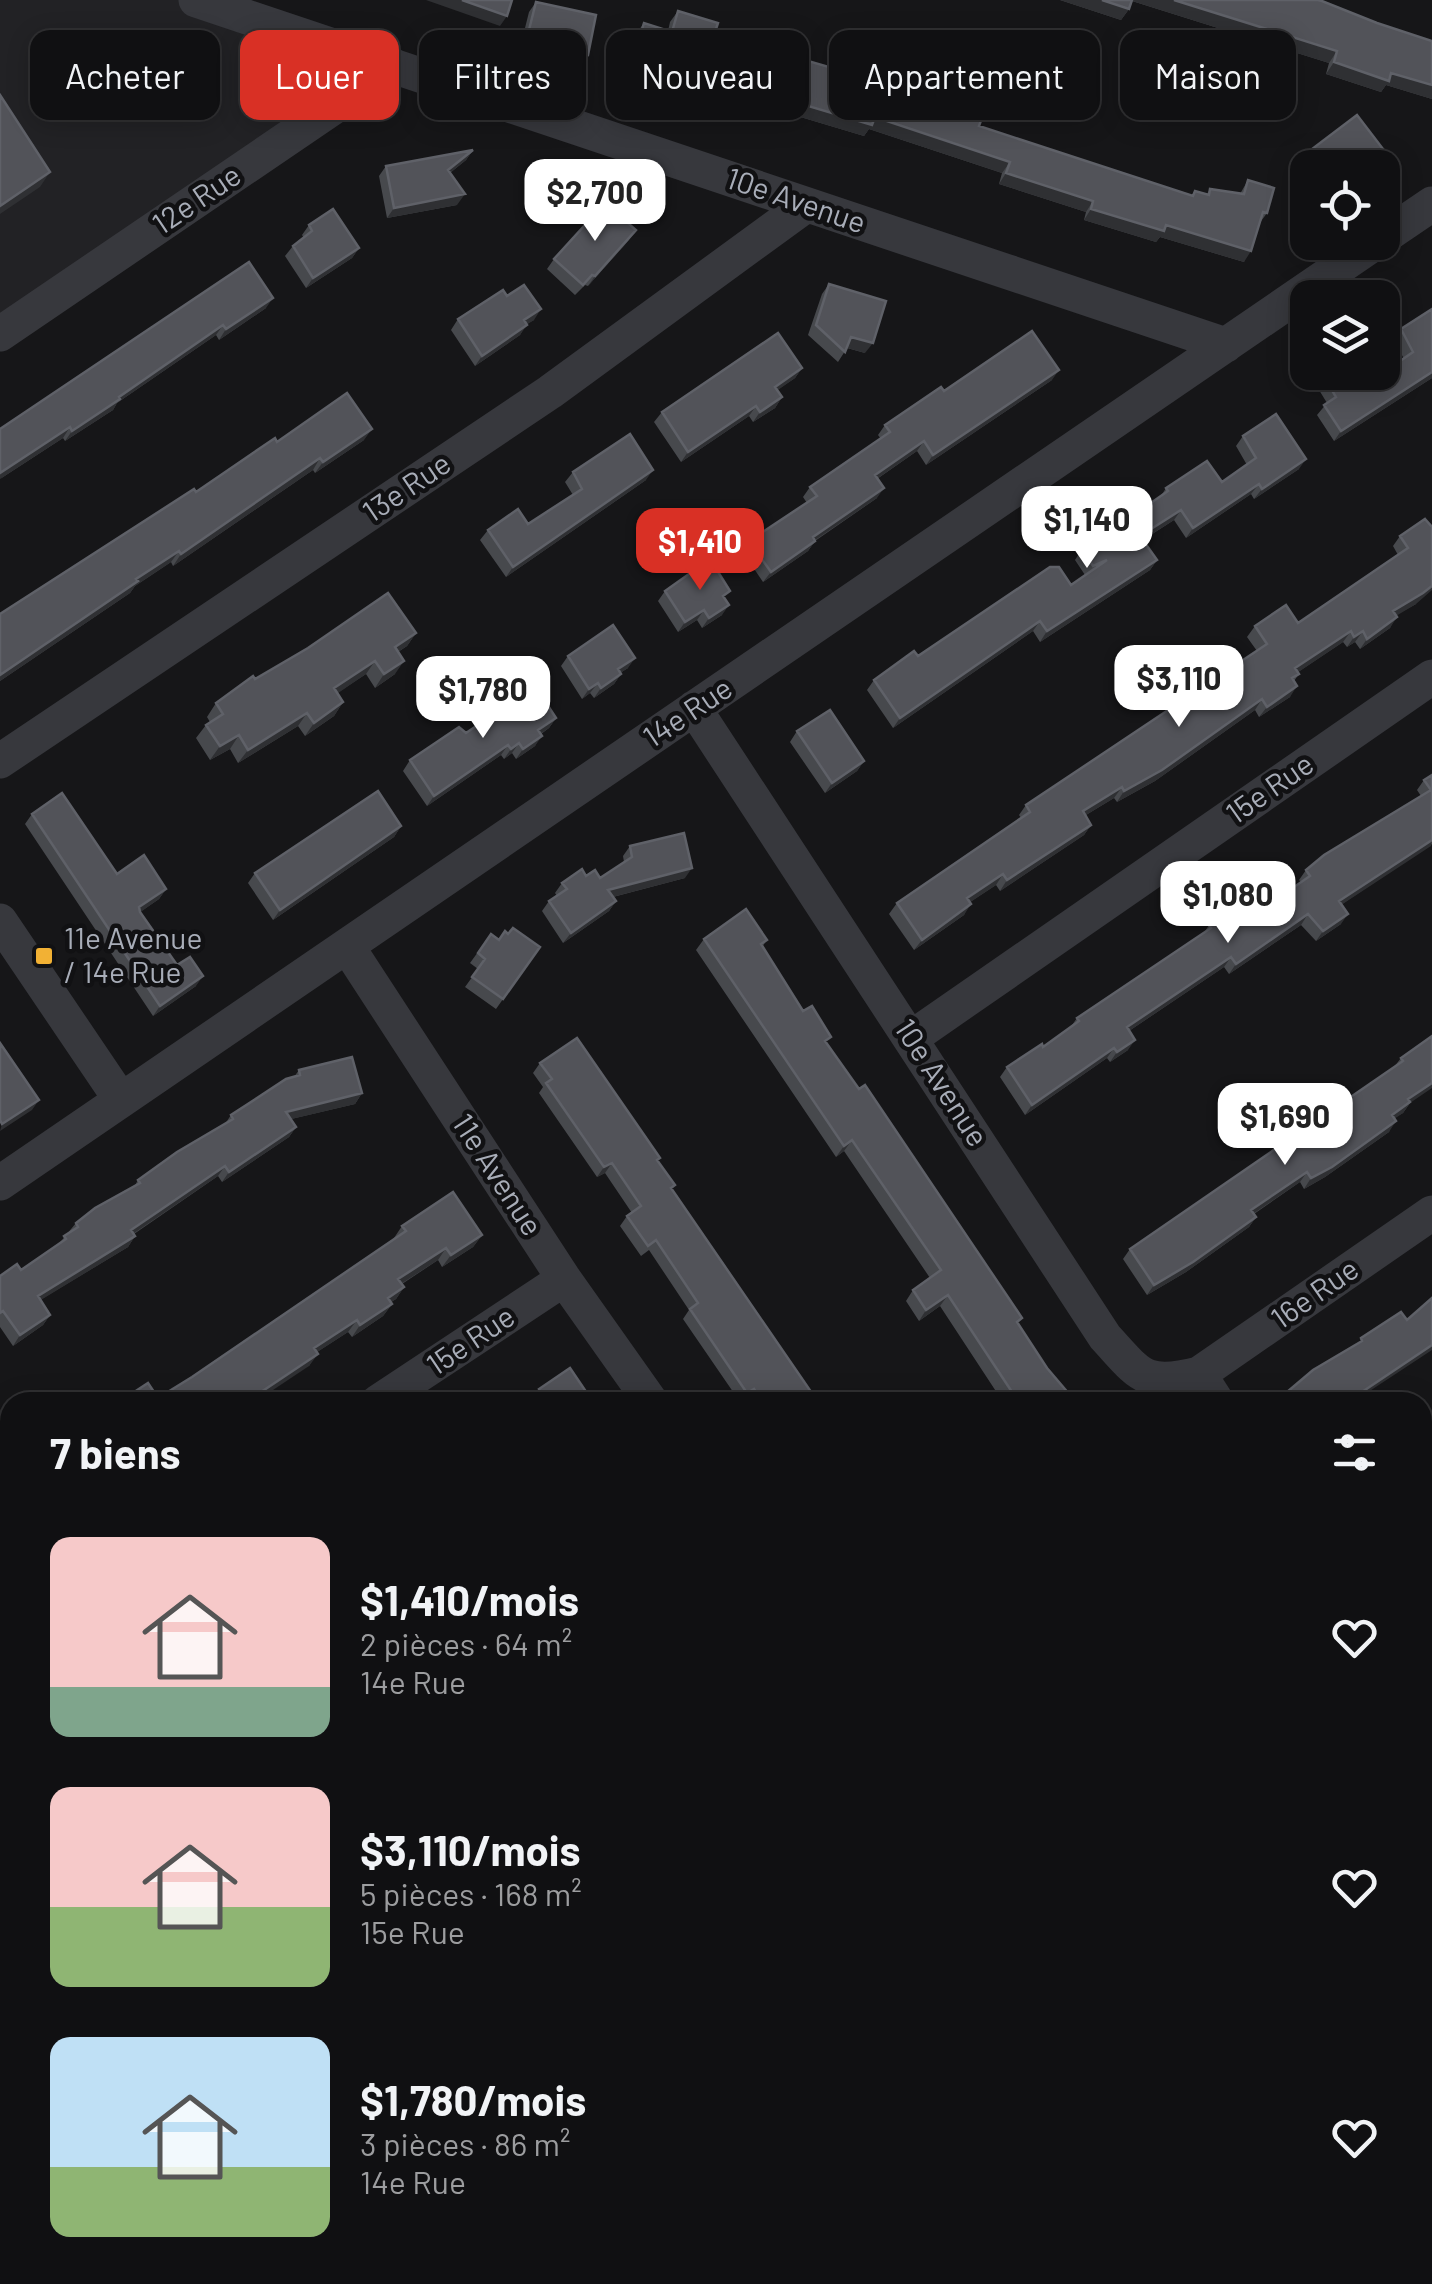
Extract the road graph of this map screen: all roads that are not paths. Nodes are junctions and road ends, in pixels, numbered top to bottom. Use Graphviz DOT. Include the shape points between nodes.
graph roads {
  1 [pos="196,0"];
  2 [pos="286,30"];
  3 [pos="399,68"];
  4 [pos="315,120"];
  5 [pos="806,204"];
  6 [pos="1432,204"];
  7 [pos="1400,226"];
  8 [pos="1350,260"];
  9 [pos="0,334"];
  10 [pos="1226,345"];
  11 [pos="1432,677"];
  12 [pos="694,708"];
  13 [pos="0,761"];
  14 [pos="0,921"];
  15 [pos="347,946"];
  16 [pos="911,1038"];
  17 [pos="121,1100"];
  18 [pos="0,1183"];
  19 [pos="1432,1213"];
  20 [pos="564,1278"];
  21 [pos="1208,1388"];
  22 [pos="393,1392"];
  23 [pos="643,1392"];
  1 -- 2 [label="street, 10e Avenue"];
  3 -- 5 [label="street, 10e Avenue"];
  4 -- 9 [label="street, 12e Rue"];
  5 -- 10 [label="street, 10e Avenue"];
  5 -- 13 [label="street, 13e Rue" via="550,392"];
  6 -- 7 [label="street"];
  8 -- 10 [label="street, 14e Rue"];
  10 -- 12 [label="street, 14e Rue"];
  11 -- 16 [label="street, 15e Rue"];
  12 -- 15 [label="street, 14e Rue"];
  12 -- 16 [label="street, 10e Avenue"];
  14 -- 17 [label="street"];
  15 -- 17 [label="street, 14e Rue"];
  15 -- 20 [label="street, 11e Avenue"];
  16 -- 21 [label="street, 10e Avenue" via="1105,1337 1140,1376"];
  17 -- 18 [label="street, 14e Rue"];
  19 -- 21 [label="street, 16e Rue"];
  20 -- 22 [label="street, 15e Rue"];
  20 -- 23 [label="street, 11e Avenue"];
}
